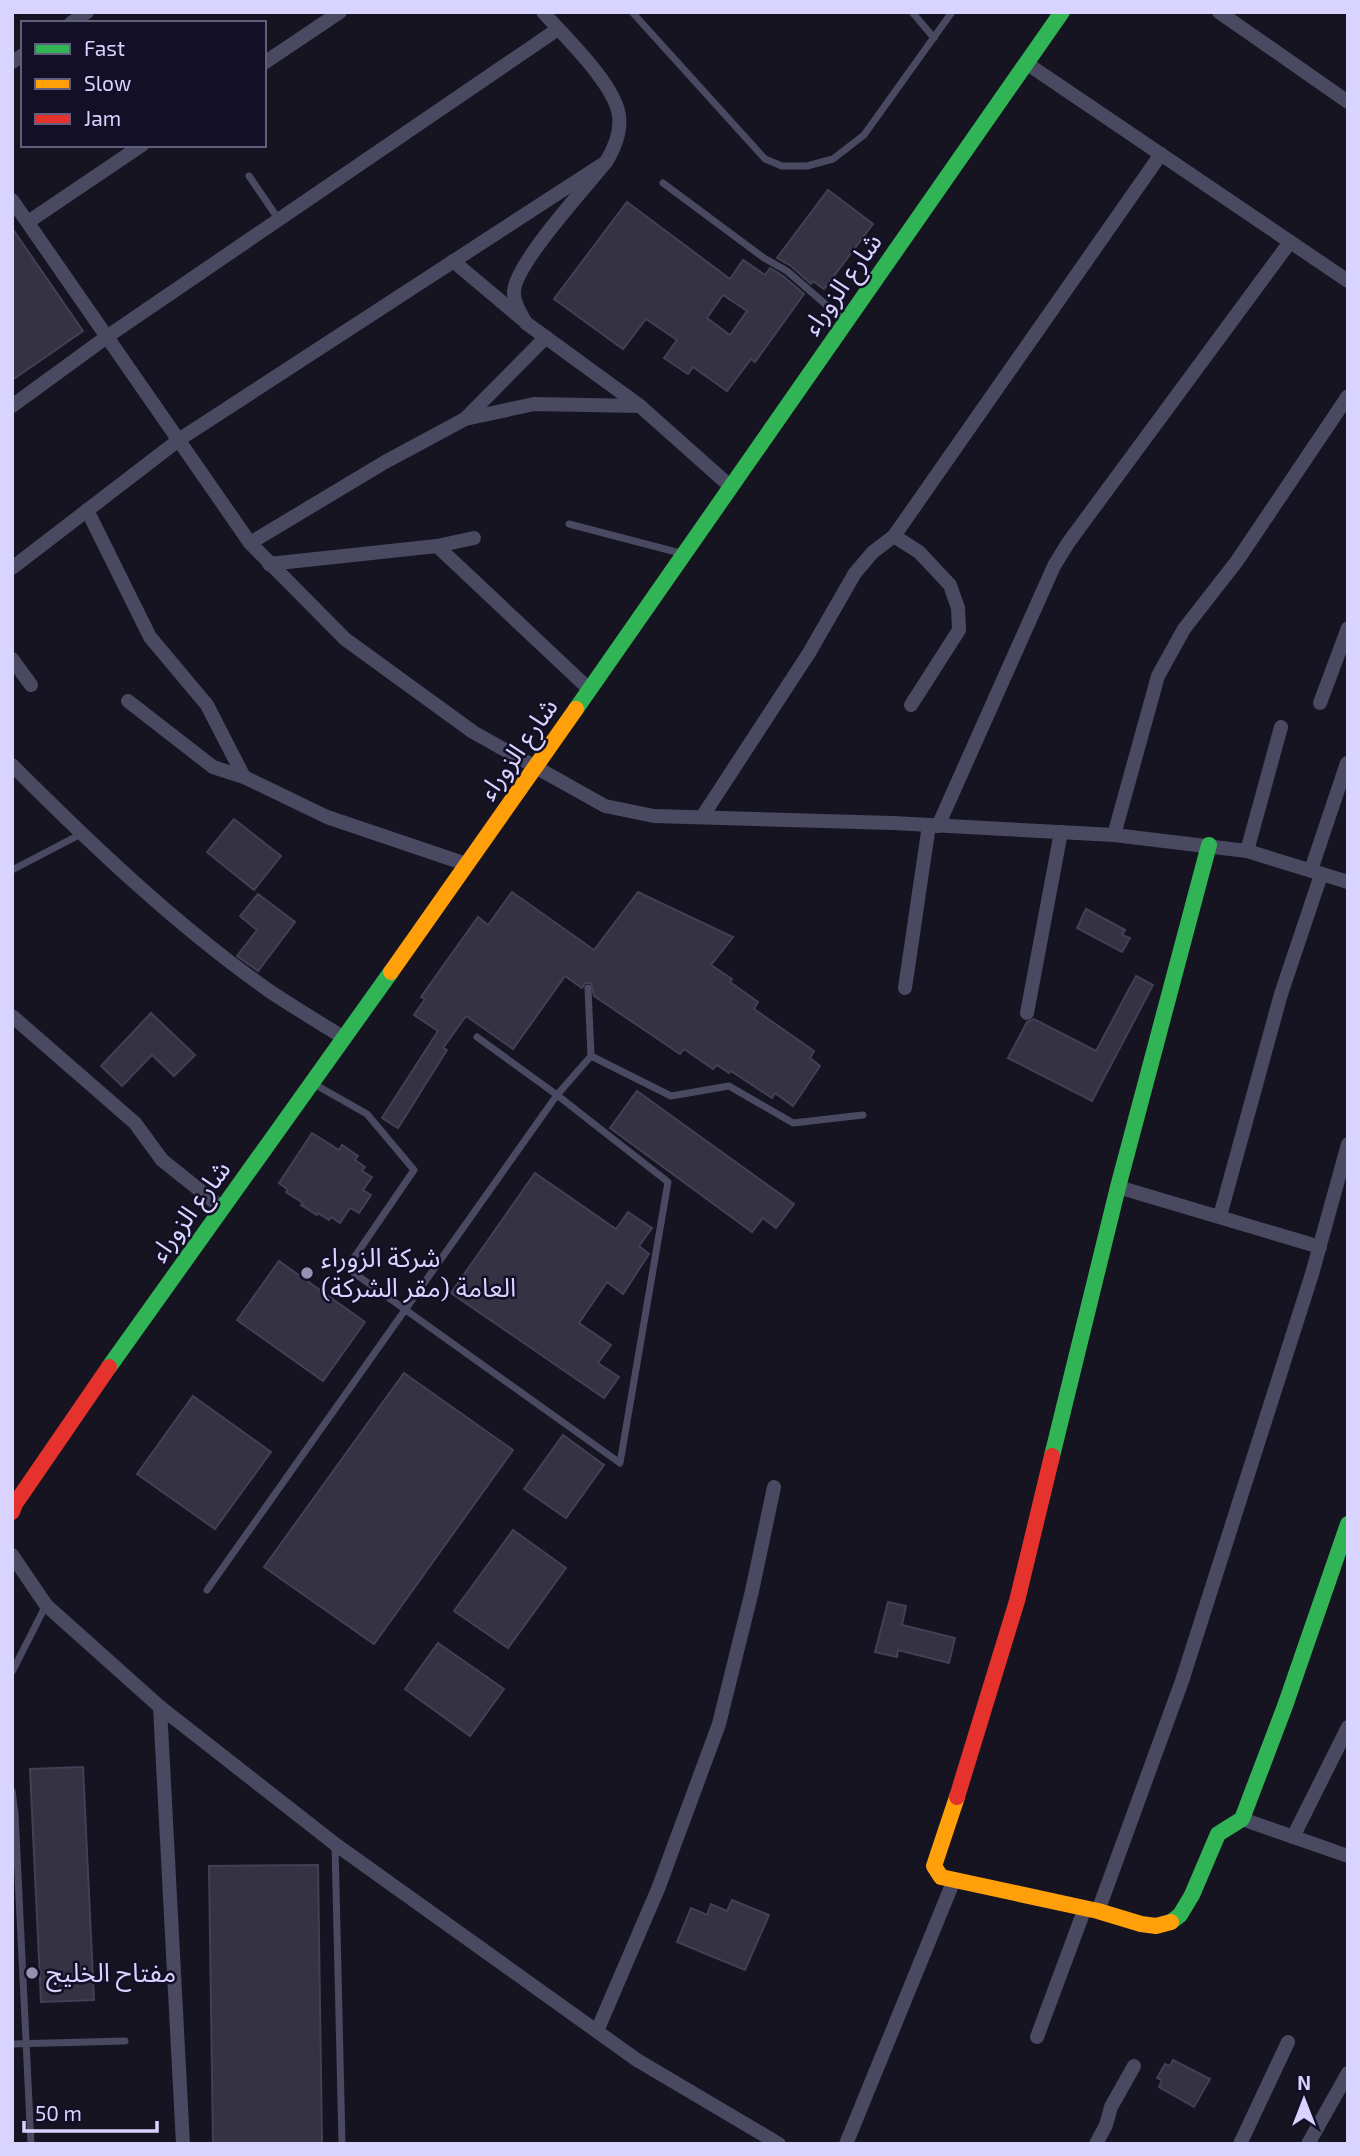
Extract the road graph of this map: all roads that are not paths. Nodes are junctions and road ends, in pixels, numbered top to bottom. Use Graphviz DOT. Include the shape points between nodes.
graph roads {
  1 [pos="340,12"];
  2 [pos="543,12"];
  3 [pos="632,12"];
  4 [pos="912,12"];
  5 [pos="952,12"];
  6 [pos="1062,12"];
  7 [pos="1219,12"];
  8 [pos="558,29"];
  9 [pos="934,38"];
  10 [pos="266,62"];
  11 [pos="1026,63"];
  12 [pos="1348,102"];
  13 [pos="139,147"];
  14 [pos="1161,154"];
  15 [pos="606,162"];
  16 [pos="249,176"];
  17 [pos="663,183"];
  18 [pos="12,200"];
  19 [pos="279,220"];
  20 [pos="28,222"];
  21 [pos="1290,242"];
  22 [pos="453,261"];
  23 [pos="1348,281"];
  24 [pos="846,322"];
  25 [pos="526,323"];
  26 [pos="108,336"];
  27 [pos="546,337"];
  28 [pos="1348,396"];
  29 [pos="12,406"];
  30 [pos="640,406"];
  31 [pos="465,419"];
  32 [pos="180,439"];
  33 [pos="730,487"];
  34 [pos="87,510"];
  35 [pos="569,524"];
  36 [pos="894,536"];
  37 [pos="474,538"];
  38 [pos="250,544"];
  39 [pos="437,546"];
  40 [pos="684,554"];
  41 [pos="269,564"];
  42 [pos="12,568"];
  43 [pos="1348,628"];
  44 [pos="12,659"];
  45 [pos="30,685"];
  46 [pos="590,690"];
  47 [pos="128,701"];
  48 [pos="1320,703"];
  49 [pos="911,705"];
  50 [pos="1281,727"];
  51 [pos="1346,763"];
  52 [pos="12,765"];
  53 [pos="535,768"];
  54 [pos="244,778"];
  55 [pos="702,817"];
  56 [pos="934,825"];
  57 [pos="1062,832"];
  58 [pos="81,834"];
  59 [pos="1114,835"];
  60 [pos="1209,845"];
  61 [pos="1247,851"];
  62 [pos="466,864"];
  63 [pos="12,870"];
  64 [pos="1316,873"];
  65 [pos="1348,882"];
  66 [pos="588,989"];
  67 [pos="905,989"];
  68 [pos="1027,1013"];
  69 [pos="12,1016"];
  70 [pos="477,1037"];
  71 [pos="344,1038"];
  72 [pos="591,1056"];
  73 [pos="313,1083"];
  74 [pos="557,1095"];
  75 [pos="863,1115"];
  76 [pos="1348,1144"];
  77 [pos="1118,1187"];
  78 [pos="222,1208"];
  79 [pos="1220,1216"];
  80 [pos="1320,1247"];
  81 [pos="407,1309"];
  82 [pos="775,1487"];
  83 [pos="12,1512"];
  84 [pos="1348,1524"];
  85 [pos="12,1555"];
  86 [pos="19,1576"];
  87 [pos="207,1590"];
  88 [pos="46,1605"];
  89 [pos="12,1672"];
  90 [pos="160,1707"];
  91 [pos="1348,1727"];
  92 [pos="12,1791"];
  93 [pos="1242,1819"];
  94 [pos="1293,1836"];
  95 [pos="335,1844"];
  96 [pos="1348,1856"];
  97 [pos="954,1880"];
  98 [pos="1092,1909"];
  99 [pos="597,2031"];
  100 [pos="1037,2037"];
  101 [pos="125,2040"];
  102 [pos="1288,2042"];
  103 [pos="25,2043"];
  104 [pos="12,2044"];
  105 [pos="1134,2066"];
  106 [pos="1348,2073"];
  107 [pos="1241,2143"];
  108 [pos="31,2144"];
  109 [pos="183,2144"];
  110 [pos="342,2144"];
  111 [pos="779,2144"];
  112 [pos="846,2144"];
  113 [pos="1096,2144"];
  114 [pos="1307,2144"];
  1 -- 10 [label="street"];
  2 -- 8 [label="street"];
  3 -- 9 [label="lane" via="765,159 782,166 832,159 864,135"];
  4 -- 9 [label="lane"];
  5 -- 9 [label="lane"];
  6 -- 11 [label="street, شارع الزوراء"];
  7 -- 12 [label="street"];
  8 -- 15 [label="street" via="616,103 618,132"];
  8 -- 19 [label="street"];
  11 -- 14 [label="street"];
  11 -- 24 [label="street, شارع الزوراء"];
  13 -- 20 [label="street"];
  14 -- 21 [label="street"];
  14 -- 36 [label="street"];
  15 -- 22 [label="street"];
  15 -- 25 [label="street" via="518,278 514,292"];
  16 -- 19 [label="lane"];
  17 -- 24 [label="lane" via="787,271"];
  18 -- 20 [label="street"];
  19 -- 26 [label="street"];
  20 -- 26 [label="street"];
  21 -- 23 [label="street"];
  21 -- 56 [label="street" via="1061,554"];
  22 -- 25 [label="street"];
  22 -- 32 [label="street"];
  24 -- 33 [label="street, شارع الزوراء"];
  25 -- 27 [label="street"];
  26 -- 29 [label="street"];
  26 -- 32 [label="street"];
  27 -- 30 [label="street"];
  27 -- 31 [label="street"];
  28 -- 59 [label="street" via="1237,561 1184,629 1158,676"];
  30 -- 31 [label="street" via="534,404"];
  30 -- 33 [label="street"];
  31 -- 38 [label="street"];
  32 -- 34 [label="street"];
  32 -- 38 [label="street"];
  33 -- 40 [label="street, شارع الزوراء"];
  34 -- 42 [label="street"];
  34 -- 54 [label="street" via="150,637 207,705"];
  35 -- 40 [label="lane"];
  36 -- 49 [label="street" via="919,552 950,585 958,608 960,630"];
  36 -- 55 [label="street" via="856,573"];
  37 -- 39 [label="street"];
  38 -- 41 [label="street"];
  39 -- 41 [label="street"];
  39 -- 46 [label="street"];
  40 -- 46 [label="street, شارع الزوراء"];
  41 -- 53 [label="street" via="345,639 473,732"];
  43 -- 48 [label="street"];
  44 -- 45 [label="street"];
  46 -- 53 [label="street, شارع الزوراء"];
  47 -- 54 [label="street" via="213,767"];
  50 -- 61 [label="street"];
  51 -- 64 [label="street"];
  52 -- 58 [label="street"];
  53 -- 55 [label="street" via="605,806 654,816"];
  53 -- 62 [label="street, شارع الزوراء"];
  54 -- 62 [label="street" via="327,817"];
  55 -- 56 [label="street"];
  56 -- 57 [label="street"];
  56 -- 67 [label="street"];
  57 -- 59 [label="street"];
  57 -- 68 [label="street"];
  58 -- 63 [label="lane"];
  58 -- 71 [label="street" via="268,990"];
  59 -- 60 [label="street"];
  60 -- 61 [label="street"];
  60 -- 77 [label="street"];
  61 -- 64 [label="street"];
  62 -- 71 [label="street, شارع الزوراء"];
  64 -- 65 [label="street"];
  64 -- 79 [label="street"];
  66 -- 72 [label="lane"];
  69 -- 78 [label="street" via="135,1124 162,1160"];
  70 -- 74 [label="lane"];
  71 -- 73 [label="street, شارع الزوراء"];
  72 -- 74 [label="lane"];
  72 -- 75 [label="lane" via="671,1096 729,1086 793,1123"];
  73 -- 78 [label="street, شارع الزوراء"];
  73 -- 81 [label="lane" via="368,1114 414,1170 347,1268"];
  74 -- 81 [label="lane"];
  74 -- 81 [label="lane" via="668,1182 620,1463"];
  76 -- 80 [label="street"];
  77 -- 79 [label="street"];
  77 -- 97 [label="street" via="1017,1601 934,1866 942,1877"];
  78 -- 83 [label="street, شارع الزوراء"];
  79 -- 80 [label="street"];
  80 -- 98 [label="street" via="1182,1681"];
  81 -- 87 [label="lane"];
  82 -- 99 [label="street" via="719,1724 658,1889"];
  84 -- 93 [label="street"];
  85 -- 86 [label="street"];
  86 -- 88 [label="street"];
  88 -- 89 [label="lane"];
  88 -- 90 [label="street"];
  90 -- 95 [label="street"];
  90 -- 109 [label="street"];
  91 -- 94 [label="street"];
  92 -- 103 [label="lane"];
  93 -- 94 [label="street"];
  93 -- 98 [label="street" via="1218,1834 1192,1895 1180,1915 1168,1924 1141,1924"];
  94 -- 96 [label="street"];
  95 -- 99 [label="street"];
  95 -- 110 [label="lane"];
  97 -- 98 [label="street"];
  97 -- 112 [label="street"];
  98 -- 100 [label="street"];
  99 -- 111 [label="street" via="637,2060"];
  101 -- 103 [label="lane"];
  102 -- 107 [label="street"];
  103 -- 104 [label="lane"];
  103 -- 108 [label="lane"];
  105 -- 113 [label="street"];
  106 -- 114 [label="street"];
}
